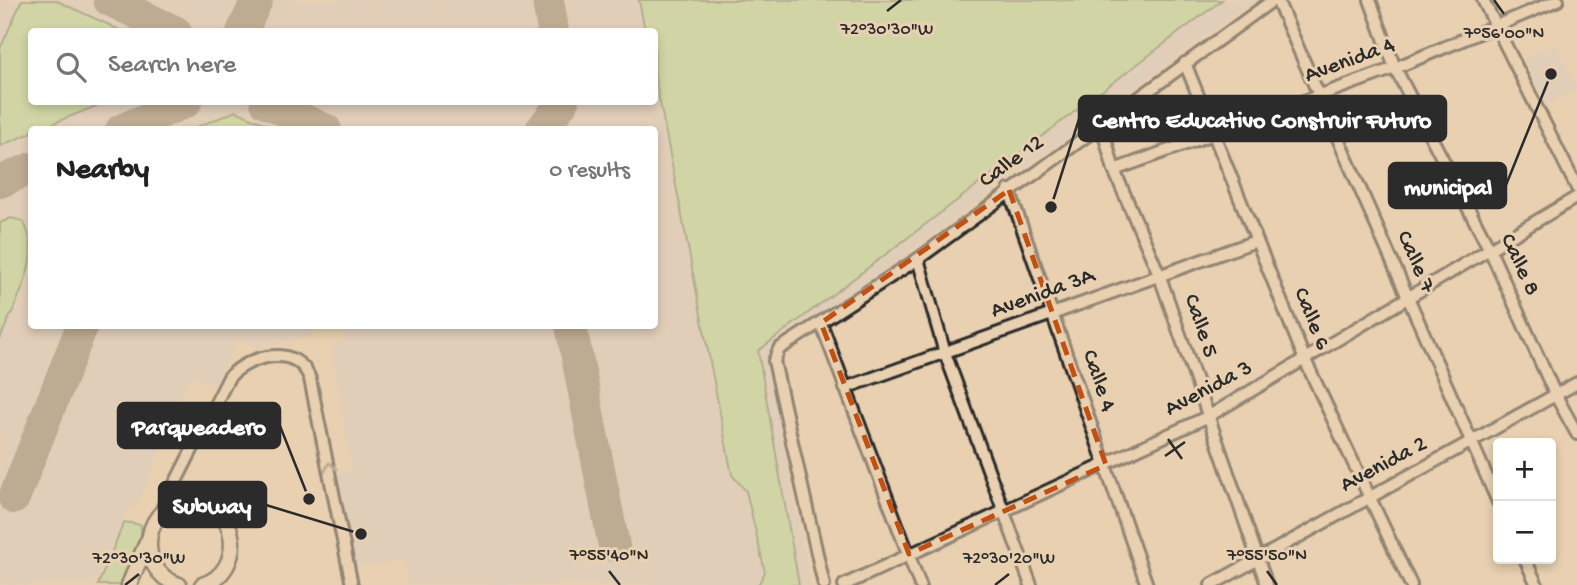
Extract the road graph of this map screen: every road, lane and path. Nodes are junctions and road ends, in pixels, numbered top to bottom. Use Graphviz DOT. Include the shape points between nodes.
graph roads {
  1 [pos="1275,0"];
  2 [pos="1370,0"];
  3 [pos="1483,0"];
  4 [pos="1558,0"];
  5 [pos="1496,26"];
  6 [pos="1185,63"];
  7 [pos="1395,68"];
  8 [pos="1319,94"];
  9 [pos="1101,123"];
  10 [pos="1214,132"];
  11 [pos="1114,170"];
  12 [pos="1577,188"];
  13 [pos="1009,190"];
  14 [pos="1577,197"];
  15 [pos="1256,241"];
  16 [pos="1489,248"];
  17 [pos="918,259"];
  18 [pos="1159,274"];
  19 [pos="1407,298"];
  20 [pos="1052,314"];
  21 [pos="821,323"];
  22 [pos="945,353"];
  23 [pos="1305,360"];
  24 [pos="1577,383"];
  25 [pos="845,388"];
  26 [pos="1555,394"];
  27 [pos="1209,416"];
  28 [pos="1577,434"];
  29 [pos="1471,443"];
  30 [pos="1105,466"];
  31 [pos="1367,497"];
  32 [pos="1498,501"];
  33 [pos="1004,510"];
  34 [pos="159,515"];
  35 [pos="148,541"];
  36 [pos="909,554"];
  37 [pos="1257,560"];
  38 [pos="1526,564"];
  39 [pos="174,584"];
  40 [pos="129,585"];
  41 [pos="202,585"];
  42 [pos="352,585"];
  43 [pos="824,585"];
  44 [pos="844,585"];
  45 [pos="920,585"];
  46 [pos="1031,585"];
  47 [pos="1147,585"];
  48 [pos="1211,585"];
  49 [pos="1267,585"];
  50 [pos="1410,585"];
  51 [pos="1537,585"];
  1 -- 6 [label="street, Calle 12"];
  1 -- 8 [label="street, Calle 7"];
  2 -- 7 [label="street, Calle 8"];
  3 -- 5 [label="street"];
  4 -- 5 [label="street, Avenida 4"];
  5 -- 7 [label="street, Avenida 4"];
  5 -- 12 [label="street"];
  6 -- 9 [label="street, Calle 12"];
  6 -- 10 [label="street, Calle 6"];
  7 -- 8 [label="street, Avenida 4"];
  7 -- 16 [label="street, Calle 8"];
  8 -- 10 [label="street, Avenida 4"];
  8 -- 19 [label="street, Calle 7"];
  9 -- 11 [label="street, Calle 5"];
  9 -- 13 [label="street, Calle 12"];
  10 -- 11 [label="street, Avenida 4"];
  10 -- 15 [label="street, Calle 6"];
  11 -- 18 [label="street, Calle 5"];
  13 -- 17 [label="street, Calle 12"];
  13 -- 20 [label="street, Calle 4"];
  14 -- 16 [label="street, Avenida 3"];
  15 -- 18 [label="street, Avenida 3A"];
  15 -- 23 [label="street, Calle 6"];
  16 -- 19 [label="street, Avenida 3"];
  16 -- 26 [label="street, Calle 8"];
  17 -- 21 [label="street, Calle 12"];
  17 -- 22 [label="street"];
  18 -- 20 [label="street, Avenida 3A"];
  18 -- 27 [label="street, Calle 5"];
  19 -- 23 [label="street, Avenida 3"];
  19 -- 29 [label="street, Calle 7"];
  20 -- 22 [label="street, Avenida 3A"];
  20 -- 30 [label="street, Calle 4"];
  21 -- 25 [label="street"];
  21 -- 43 [label="street, Calle 12" via="779,349 774,361"];
  22 -- 25 [label="street, Avenida 3A"];
  22 -- 33 [label="street"];
  23 -- 27 [label="street, Avenida 3"];
  23 -- 31 [label="street, Calle 6"];
  24 -- 26 [label="street, Avenida 2"];
  25 -- 36 [label="street"];
  26 -- 28 [label="street, Calle 8"];
  26 -- 29 [label="street, Avenida 2"];
  27 -- 30 [label="street, Avenida 3"];
  27 -- 37 [label="street, Calle 5"];
  29 -- 31 [label="street, Avenida 2"];
  29 -- 32 [label="street, Calle 7"];
  30 -- 33 [label="street, Avenida 3"];
  30 -- 47 [label="street, Calle 4"];
  31 -- 37 [label="street, Avenida 2"];
  31 -- 50 [label="street, Calle 6"];
  33 -- 36 [label="street, Avenida 3"];
  33 -- 46 [label="street"];
  34 -- 35 [label="main road"];
  34 -- 41 [label="main road" via="173,505 200,502 216,510 228,524 233,541 231,559 221,574"];
  42 -- 34 [label="street, one-way" via="310,379 302,365 290,358 260,358 229,377"];
  35 -- 39 [label="main road" via="154,566"];
  35 -- 40 [label="main road"];
  36 -- 44 [label="street, Avenida 3"];
  36 -- 45 [label="street"];
  37 -- 48 [label="street, Avenida 2"];
  37 -- 49 [label="street, Calle 5"];
  38 -- 51 [label="street"];
}
